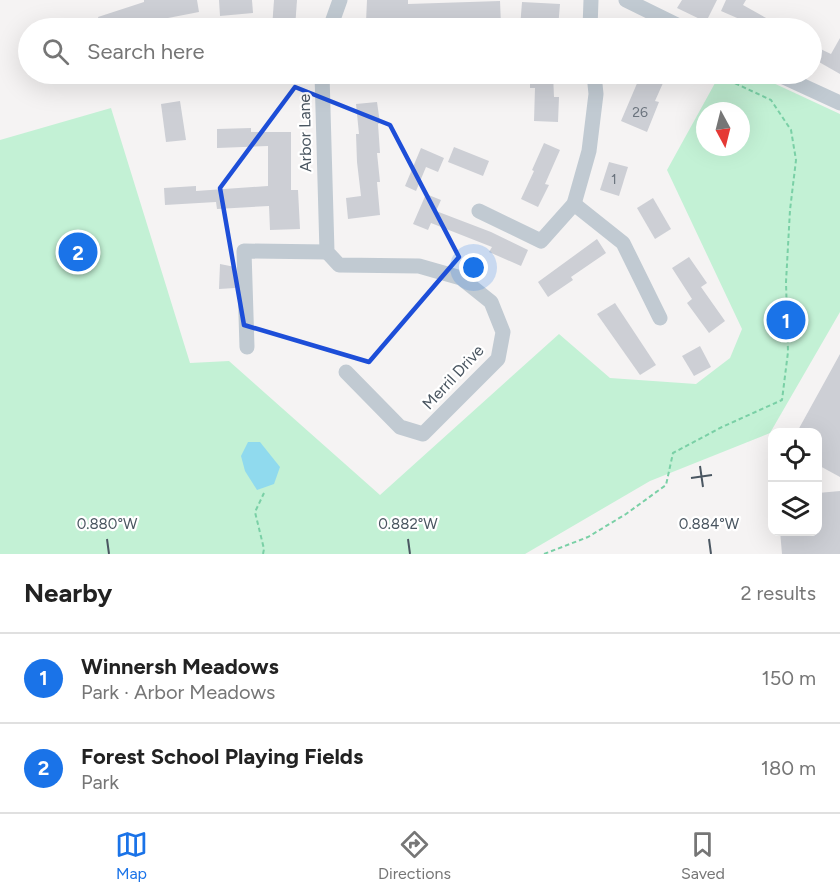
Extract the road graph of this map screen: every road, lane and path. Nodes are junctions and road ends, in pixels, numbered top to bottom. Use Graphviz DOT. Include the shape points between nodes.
graph roads {
  1 [pos="340,0"];
  2 [pos="591,0"];
  3 [pos="626,0"];
  4 [pos="334,18"];
  5 [pos="590,18"];
  6 [pos="663,18"];
  7 [pos="322,84"];
  8 [pos="595,84"];
  9 [pos="737,84"];
  10 [pos="799,84"];
  11 [pos="840,103"];
  12 [pos="574,204"];
  13 [pos="479,211"];
  14 [pos="327,252"];
  15 [pos="660,318"];
  16 [pos="248,346"];
  17 [pos="346,372"];
  18 [pos="264,493"];
  19 [pos="263,554"];
  20 [pos="544,554"];
  1 -- 4 [label="street"];
  2 -- 5 [label="street"];
  3 -- 6 [label="street"];
  7 -- 14 [label="street, Arbor Lane"];
  8 -- 12 [label="street" via="589,151"];
  9 -- 20 [label="path" via="771,100 791,130 796,160 786,282 788,352 782,400 673,453 666,485 588,537"];
  10 -- 11 [label="street"];
  12 -- 13 [label="street" via="541,241"];
  12 -- 15 [label="street" via="623,243"];
  14 -- 16 [label="street" via="244,251"];
  14 -- 17 [label="street, Merril Drive" via="339,265 419,267 461,278 491,302 503,332 498,359 423,434 400,427"];
  18 -- 19 [label="path" via="255,512"];
}
